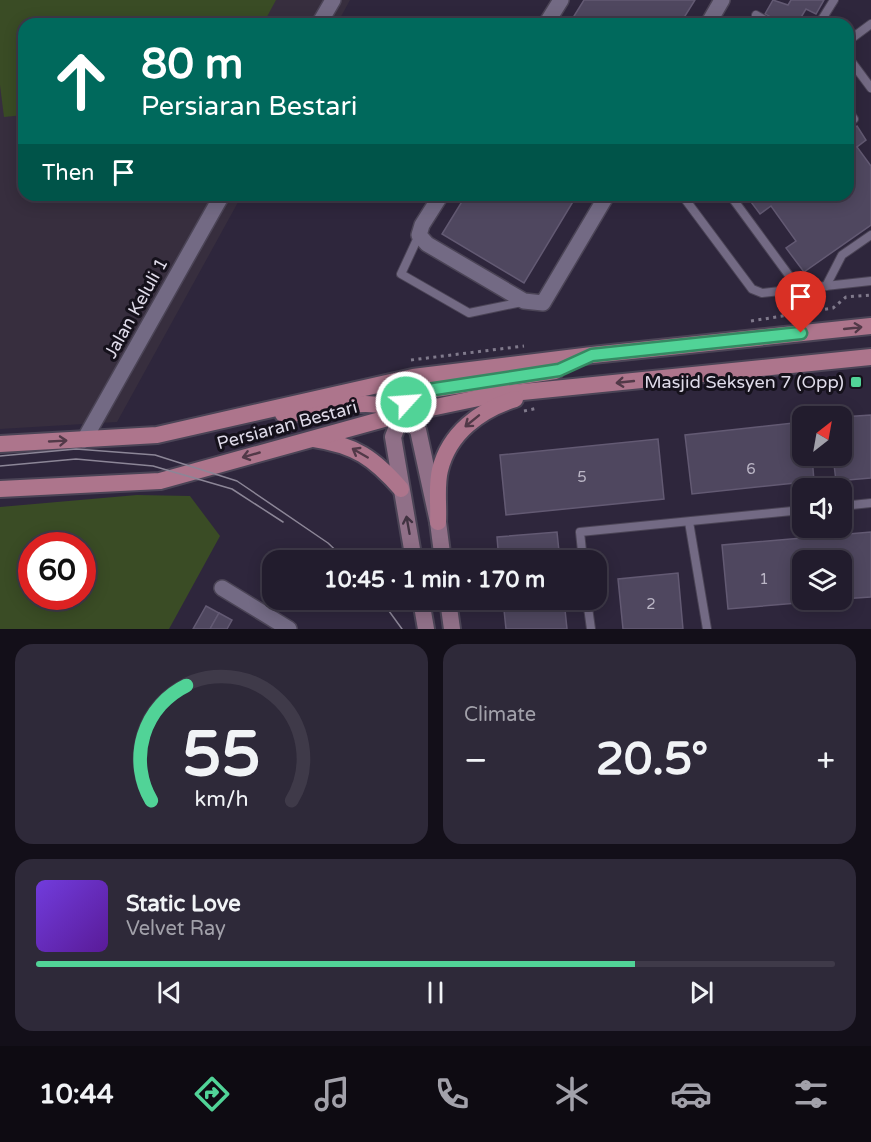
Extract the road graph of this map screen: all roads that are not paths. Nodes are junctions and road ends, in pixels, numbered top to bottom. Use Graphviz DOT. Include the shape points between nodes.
graph roads {
  1 [pos="333,0"];
  2 [pos="561,0"];
  3 [pos="722,0"];
  4 [pos="834,0"];
  5 [pos="756,15"];
  6 [pos="322,18"];
  7 [pos="550,18"];
  8 [pos="712,18"];
  9 [pos="761,18"];
  10 [pos="823,18"];
  11 [pos="871,24"];
  12 [pos="854,37"];
  13 [pos="854,65"];
  14 [pos="871,88"];
  15 [pos="219,201"];
  16 [pos="437,201"];
  17 [pos="603,201"];
  18 [pos="686,201"];
  19 [pos="734,201"];
  20 [pos="871,235"];
  21 [pos="419,236"];
  22 [pos="871,275"];
  23 [pos="871,281"];
  24 [pos="861,282"];
  25 [pos="826,286"];
  26 [pos="800,289"];
  27 [pos="524,301"];
  28 [pos="871,326"];
  29 [pos="592,355"];
  30 [pos="871,357"];
  31 [pos="544,390"];
  32 [pos="261,413"];
  33 [pos="402,414"];
  34 [pos="307,438"];
  35 [pos="84,440"];
  36 [pos="0,444"];
  37 [pos="0,489"];
  38 [pos="401,489"];
  39 [pos="871,503"];
  40 [pos="852,505"];
  41 [pos="792,511"];
  42 [pos="438,522"];
  43 [pos="689,522"];
  44 [pos="412,550"];
  45 [pos="442,550"];
  46 [pos="582,550"];
  47 [pos="222,588"];
  48 [pos="423,610"];
  49 [pos="449,610"];
  50 [pos="588,610"];
  51 [pos="289,629"];
  52 [pos="426,629"];
  53 [pos="452,629"];
  54 [pos="591,629"];
  55 [pos="707,629"];
  1 -- 6 [label="street"];
  2 -- 7 [label="street"];
  3 -- 8 [label="street"];
  4 -- 10 [label="lane"];
  5 -- 9 [label="lane"];
  11 -- 12 [label="lane"];
  13 -- 14 [label="lane"];
  15 -- 35 [label="street, Jalan Keluli 1"];
  16 -- 21 [label="street"];
  17 -- 27 [label="street" via="543,303"];
  18 -- 26 [label="lane" via="752,289 762,293"];
  19 -- 26 [label="lane"];
  20 -- 25 [label="lane" via="842,255"];
  21 -- 27 [label="street"];
  21 -- 27 [label="lane" via="401,274 469,313"];
  22 -- 24 [label="lane"];
  23 -- 24 [label="lane"];
  24 -- 25 [label="lane"];
  25 -- 26 [label="lane"];
  29 -- 28 [label="main road, Persiaran Bestari, one-way"];
  29 -- 32 [label="main road, Persiaran Bestari" via="413,377"];
  29 -- 33 [label="main road" via="559,370 415,392"];
  30 -- 31 [label="main road, Persiaran Bestari, one-way"];
  31 -- 33 [label="main road, Persiaran Bestari" via="493,395"];
  31 -- 42 [label="main road, one-way" via="502,403 460,430 440,470"];
  32 -- 33 [label="main road" via="304,414 370,403 388,405"];
  32 -- 35 [label="main road, Persiaran Bestari" via="158,435"];
  33 -- 34 [label="main road, Persiaran Bestari"];
  33 -- 38 [label="main road" via="393,436"];
  33 -- 42 [label="main road" via="418,430"];
  34 -- 37 [label="main road, Persiaran Bestari, one-way" via="160,481"];
  38 -- 34 [label="main road, one-way" via="377,463 357,450"];
  36 -- 35 [label="main road, Persiaran Bestari, one-way"];
  44 -- 38 [label="main road, one-way"];
  39 -- 40 [label="lane"];
  41 -- 43 [label="lane"];
  42 -- 45 [label="main road"];
  43 -- 46 [label="lane" via="580,532"];
  43 -- 55 [label="lane"];
  47 -- 51 [label="street"];
  48 -- 52 [label="main road"];
  49 -- 53 [label="main road"];
  50 -- 54 [label="lane"];
}
